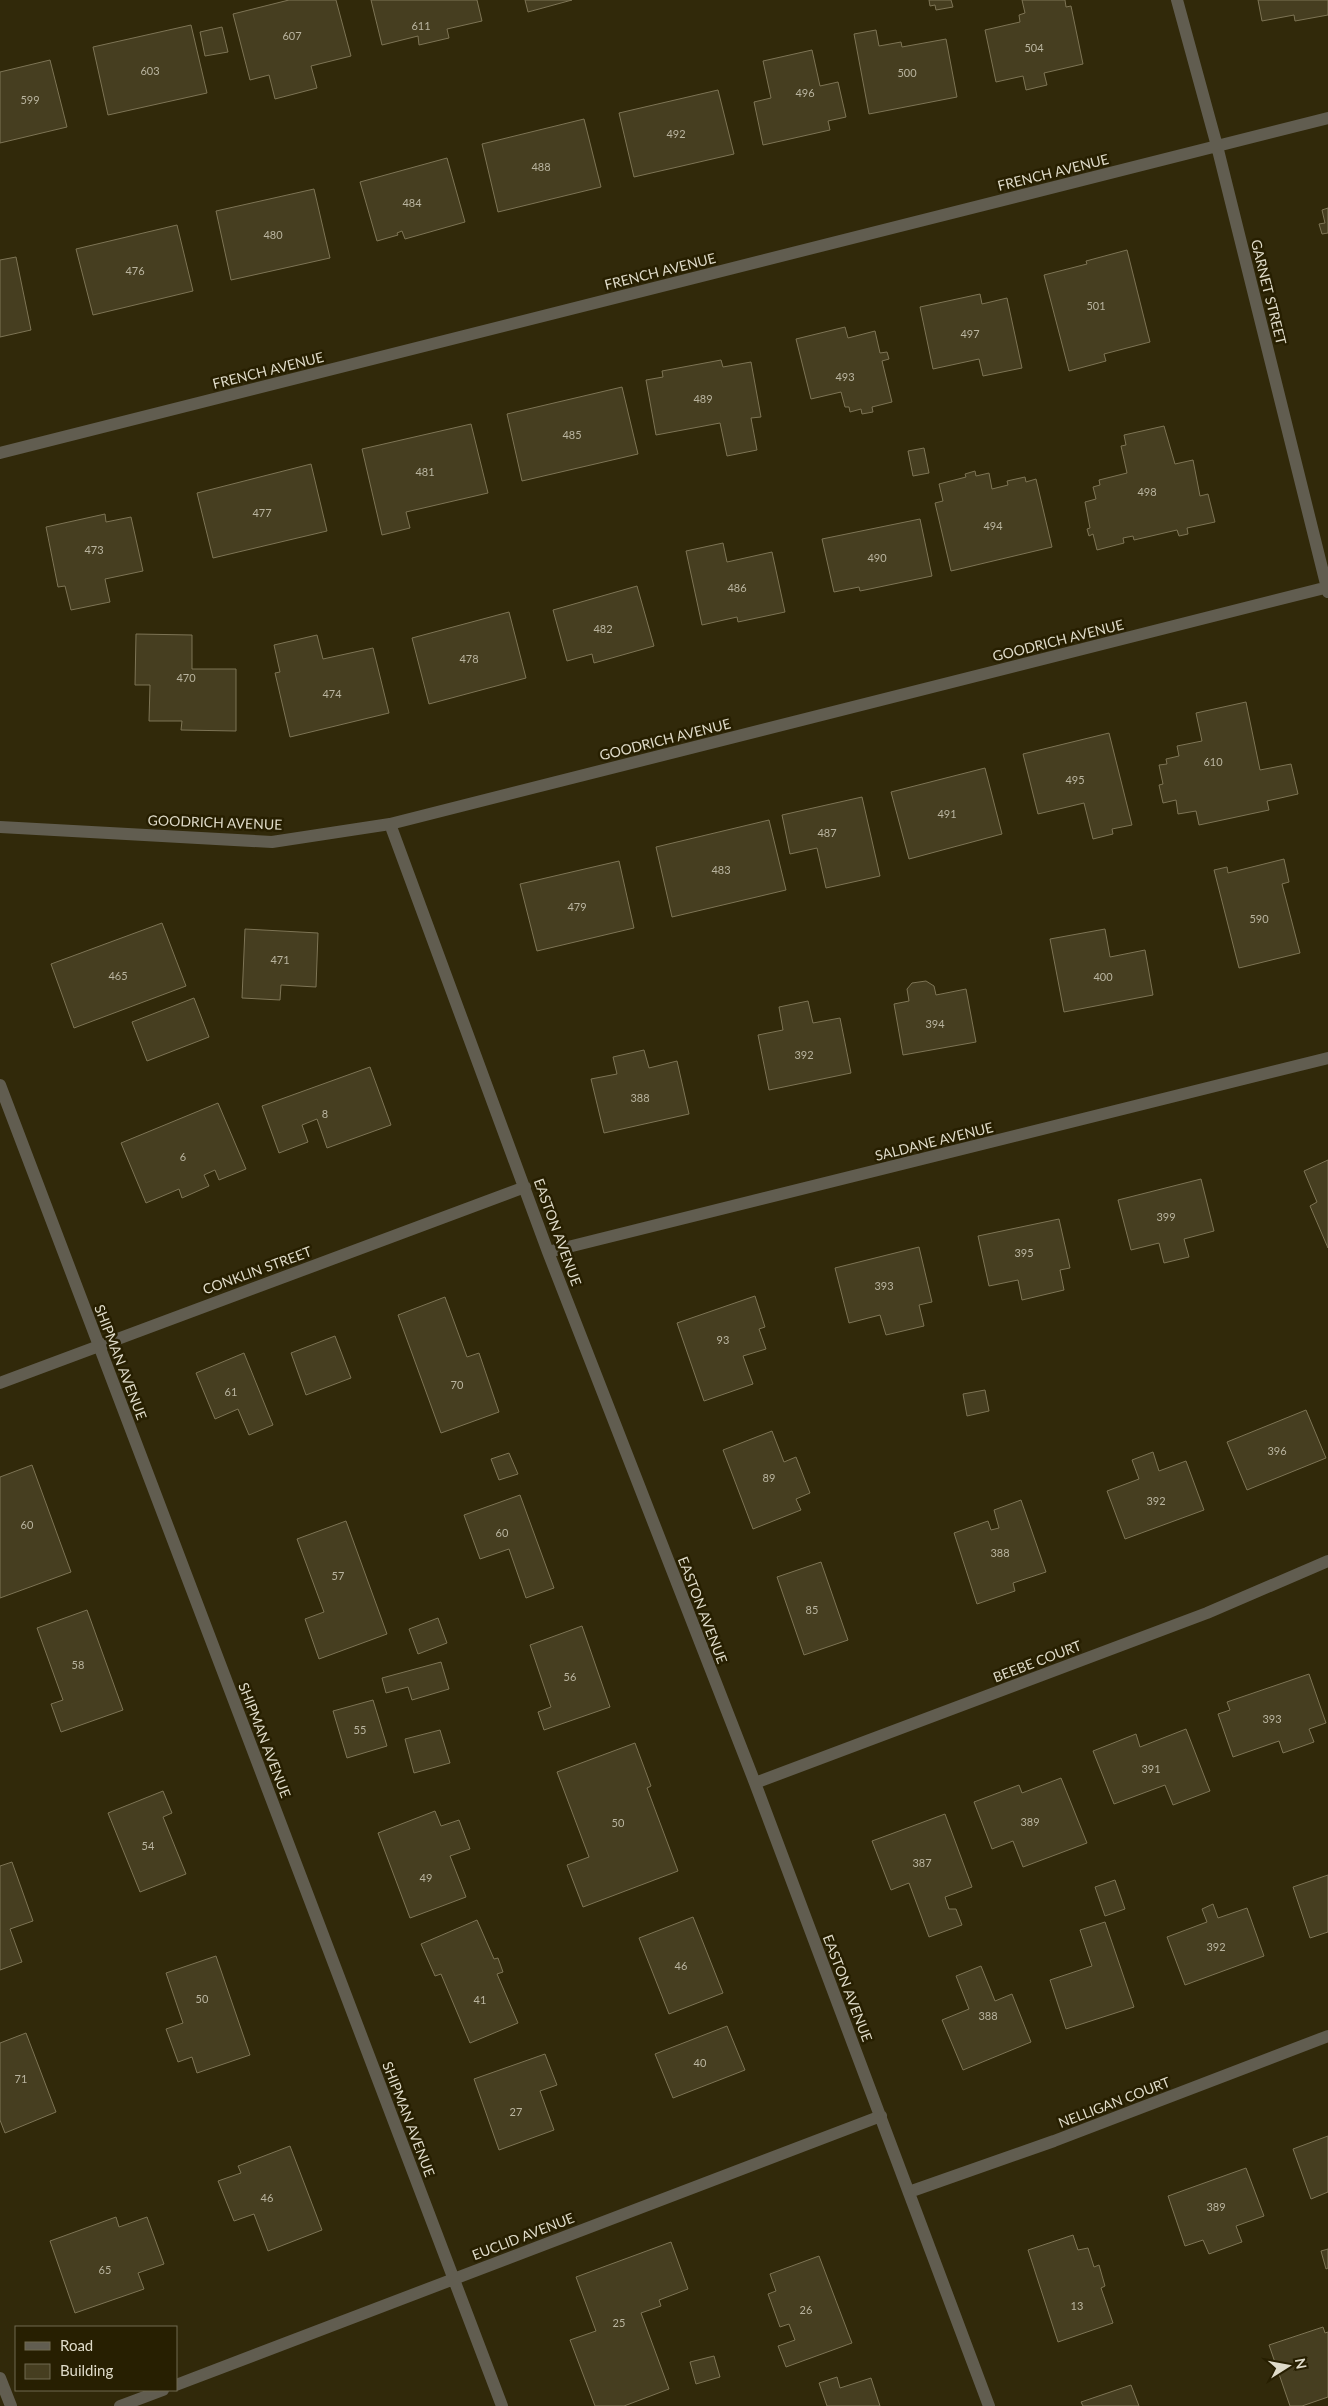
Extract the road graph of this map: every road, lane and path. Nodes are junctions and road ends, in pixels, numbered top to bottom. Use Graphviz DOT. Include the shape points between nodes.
graph roads {
  1 [pos="1178,0"];
  2 [pos="1328,118"];
  3 [pos="1217,146"];
  4 [pos="0,454"];
  5 [pos="1328,589"];
  6 [pos="390,824"];
  7 [pos="0,827"];
  8 [pos="1328,1058"];
  9 [pos="0,1085"];
  10 [pos="525,1187"];
  11 [pos="548,1252"];
  12 [pos="99,1345"];
  13 [pos="0,1383"];
  14 [pos="1328,1561"];
  15 [pos="755,1784"];
  16 [pos="1328,2036"];
  17 [pos="881,2116"];
  18 [pos="909,2192"];
  19 [pos="453,2279"];
  20 [pos="0,2378"];
  21 [pos="178,2383"];
  22 [pos="159,2391"];
  23 [pos="10,2406"];
  24 [pos="120,2406"];
  25 [pos="502,2406"];
  26 [pos="989,2406"];
  1 -- 3 [label="street, GARNET STREET"];
  2 -- 3 [label="street, FRENCH AVENUE"];
  3 -- 4 [label="street, FRENCH AVENUE"];
  3 -- 5 [label="street, GARNET STREET"];
  5 -- 6 [label="street, GOODRICH AVENUE"];
  6 -- 7 [label="street, GOODRICH AVENUE" via="272,842"];
  6 -- 10 [label="street, EASTON AVENUE"];
  8 -- 11 [label="street, SALDANE AVENUE"];
  9 -- 12 [label="street, SHIPMAN AVENUE"];
  10 -- 11 [label="street, EASTON AVENUE"];
  10 -- 12 [label="street, CONKLIN STREET"];
  11 -- 15 [label="street, EASTON AVENUE"];
  12 -- 13 [label="street, CONKLIN STREET"];
  12 -- 19 [label="street, SHIPMAN AVENUE"];
  14 -- 15 [label="street, BEEBE COURT" via="1207,1613"];
  15 -- 17 [label="street, EASTON AVENUE"];
  16 -- 18 [label="street, NELLIGAN COURT" via="1054,2141"];
  17 -- 18 [label="street, EASTON AVENUE"];
  17 -- 19 [label="street, EUCLID AVENUE"];
  18 -- 26 [label="street, EASTON AVENUE"];
  19 -- 21 [label="street, EUCLID AVENUE"];
  19 -- 25 [label="street, SHIPMAN AVENUE"];
  20 -- 23 [label="street"];
  22 -- 24 [label="street"];
}
